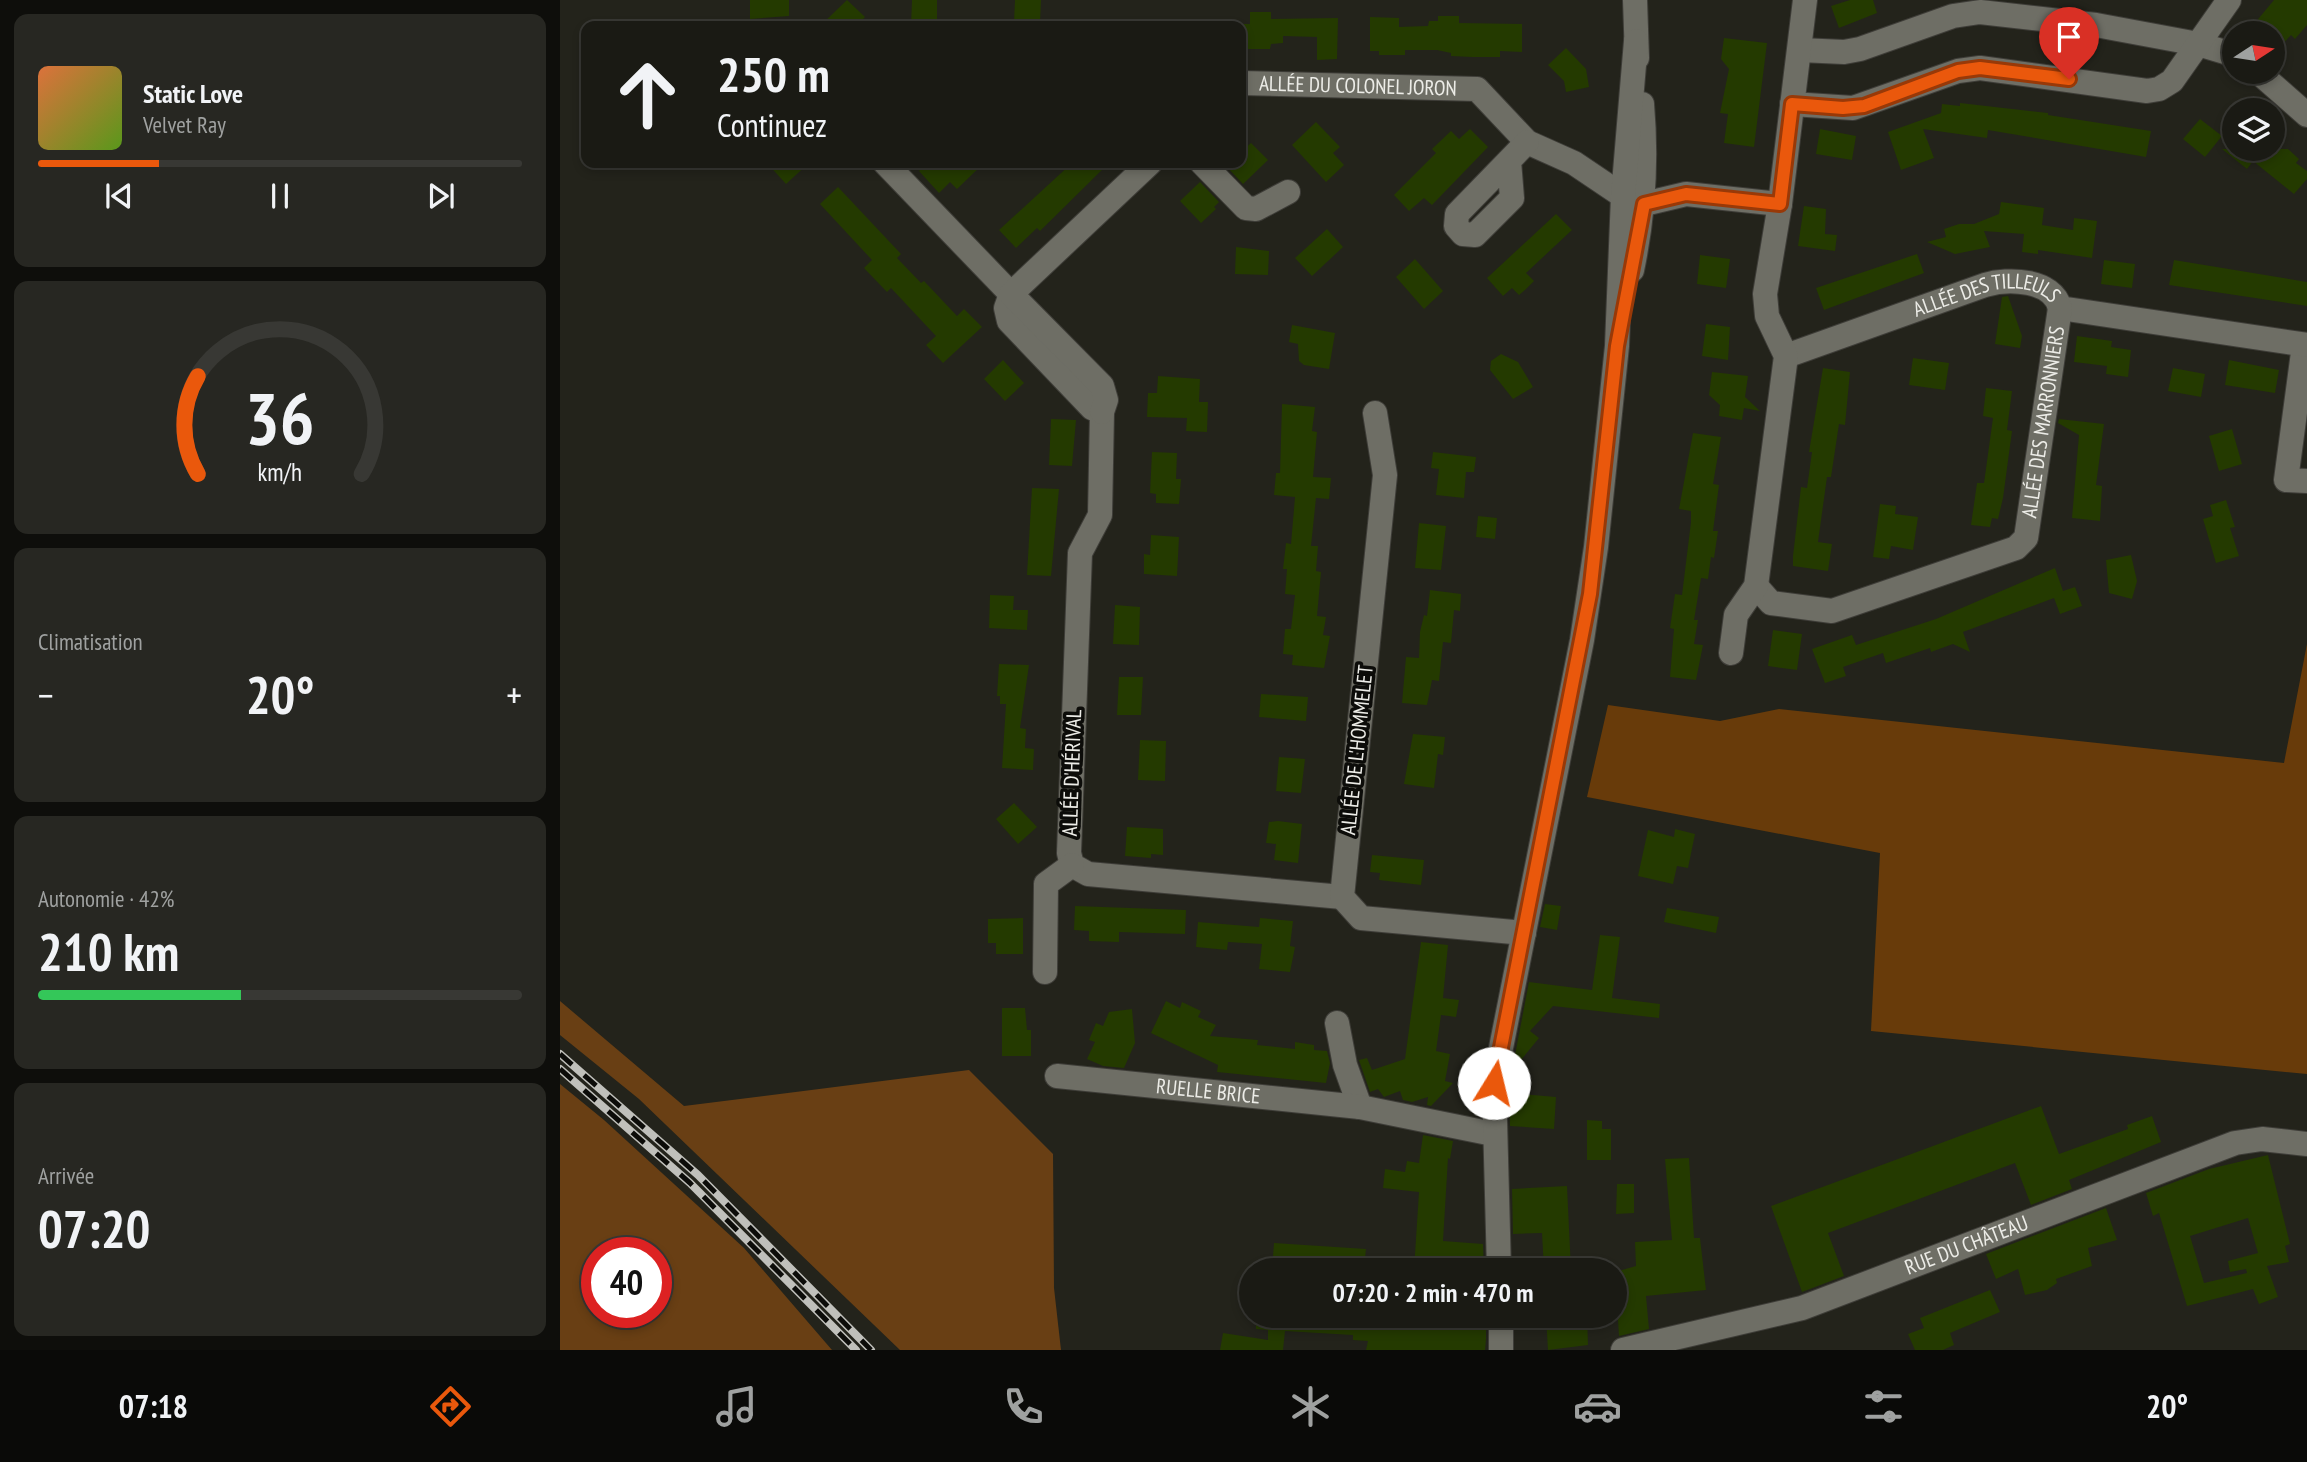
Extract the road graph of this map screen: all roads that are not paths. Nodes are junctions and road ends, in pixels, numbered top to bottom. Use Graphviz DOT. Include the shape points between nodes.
graph roads {
  1 [pos="1635,0"];
  2 [pos="1805,0"];
  3 [pos="2229,0"];
  4 [pos="2198,44"];
  5 [pos="1800,50"];
  6 [pos="2222,51"];
  7 [pos="1246,83"];
  8 [pos="2272,84"];
  9 [pos="1792,104"];
  10 [pos="2307,115"];
  11 [pos="1527,142"];
  12 [pos="1509,161"];
  13 [pos="1574,163"];
  14 [pos="890,168"];
  15 [pos="1145,168"];
  16 [pos="1207,168"];
  17 [pos="1635,170"];
  18 [pos="1287,192"];
  19 [pos="1686,194"];
  20 [pos="1634,200"];
  21 [pos="1780,204"];
  22 [pos="1011,294"];
  23 [pos="2060,308"];
  24 [pos="2305,345"];
  25 [pos="1786,356"];
  26 [pos="1375,413"];
  27 [pos="2307,481"];
  28 [pos="1756,586"];
  29 [pos="1731,653"];
  30 [pos="1072,865"];
  31 [pos="1342,897"];
  32 [pos="1524,933"];
  33 [pos="1045,972"];
  34 [pos="1337,1023"];
  35 [pos="1057,1076"];
  36 [pos="1360,1107"];
  37 [pos="1493,1134"];
  38 [pos="2307,1144"];
  39 [pos="1498,1258"];
  40 [pos="1501,1328"];
  41 [pos="1501,1350"];
  42 [pos="1623,1350"];
  1 -- 17 [label="street"];
  2 -- 5 [label="street"];
  3 -- 4 [label="street"];
  4 -- 5 [label="street" via="2096,25 1980,12 1953,16 1860,49"];
  4 -- 6 [label="street"];
  4 -- 9 [label="street" via="2172,81 2147,91 1980,68 1958,71 1864,106"];
  5 -- 9 [label="street"];
  7 -- 11 [label="street, ALLÉE DU COLONEL JORON" via="1478,89"];
  8 -- 10 [label="street"];
  9 -- 21 [label="street"];
  11 -- 12 [label="street"];
  11 -- 13 [label="street, ALLÉE DU COLONEL JORON"];
  13 -- 17 [label="street, ALLÉE DU COLONEL JORON"];
  13 -- 20 [label="street, ALLÉE DU COLONEL JORON"];
  14 -- 22 [label="street, ALLÉE D'HÉRIVAL"];
  15 -- 22 [label="street"];
  16 -- 18 [label="street" via="1246,208 1256,209"];
  17 -- 19 [label="street"];
  17 -- 20 [label="street"];
  19 -- 20 [label="street"];
  19 -- 21 [label="street"];
  20 -- 32 [label="street" via="1590,594"];
  21 -- 25 [label="street" via="1765,304"];
  22 -- 30 [label="street, ALLÉE D'HÉRIVAL" via="1102,386 1106,400 1100,515 1080,553"];
  23 -- 24 [label="street, ALLÉE DES TILLEULS"];
  23 -- 25 [label="street, ALLÉE DES TILLEULS" via="2044,288 1998,281"];
  23 -- 28 [label="street, ALLÉE DES MARRONNIERS" via="2026,538 2016,548 1832,611 1771,603"];
  24 -- 27 [label="street" via="2286,480"];
  25 -- 28 [label="street"];
  26 -- 31 [label="street, ALLÉE DE L'HOMMELET" via="1385,475"];
  28 -- 29 [label="street" via="1736,615"];
  30 -- 31 [label="street, ALLÉE D'HÉRIVAL" via="1088,874"];
  30 -- 33 [label="street" via="1046,884"];
  31 -- 32 [label="street" via="1362,918"];
  32 -- 37 [label="street" via="1498,1055"];
  34 -- 36 [label="street"];
  35 -- 36 [label="street, RUELLE BRICE"];
  36 -- 37 [label="street, RUELLE BRICE"];
  37 -- 39 [label="street"];
  38 -- 42 [label="street, RUE DU CHÂTEAU" via="2262,1139 2235,1143 1802,1308"];
  40 -- 41 [label="street"];
}
